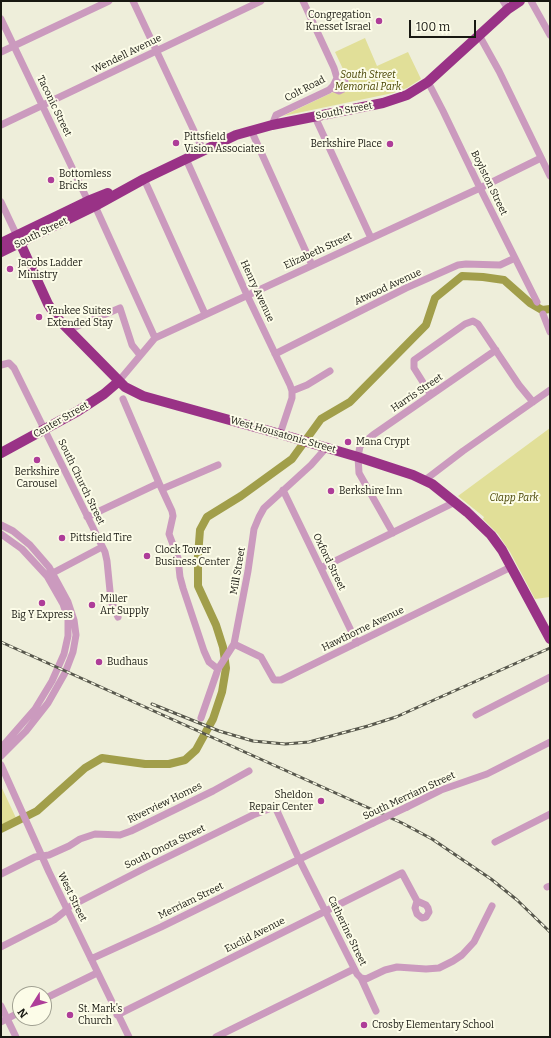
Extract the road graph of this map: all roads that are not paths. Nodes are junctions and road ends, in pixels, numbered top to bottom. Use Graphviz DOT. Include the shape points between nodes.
graph roads {
  1 [pos="109,1"];
  2 [pos="133,1"];
  3 [pos="261,1"];
  4 [pos="303,1"];
  5 [pos="520,1"];
  6 [pos="531,1"];
  7 [pos="505,5"];
  8 [pos="1,19"];
  9 [pos="479,35"];
  10 [pos="550,35"];
  11 [pos="14,46"];
  12 [pos="156,51"];
  13 [pos="1,52"];
  14 [pos="337,78"];
  15 [pos="428,82"];
  16 [pos="332,88"];
  17 [pos="42,105"];
  18 [pos="316,117"];
  19 [pos="1,125"];
  20 [pos="272,125"];
  21 [pos="251,130"];
  22 [pos="203,150"];
  23 [pos="541,158"];
  24 [pos="186,159"];
  25 [pos="550,176"];
  26 [pos="144,179"];
  27 [pos="480,188"];
  28 [pos="1,202"];
  29 [pos="92,203"];
  30 [pos="371,238"];
  31 [pos="19,239"];
  32 [pos="1,243"];
  33 [pos="1,252"];
  34 [pos="514,258"];
  35 [pos="312,265"];
  36 [pos="248,295"];
  37 [pos="537,302"];
  38 [pos="205,314"];
  39 [pos="543,314"];
  40 [pos="68,330"];
  41 [pos="549,330"];
  42 [pos="155,338"];
  43 [pos="496,350"];
  44 [pos="275,354"];
  45 [pos="140,355"];
  46 [pos="1,365"];
  47 [pos="330,371"];
  48 [pos="118,382"];
  49 [pos="550,390"];
  50 [pos="292,391"];
  51 [pos="431,395"];
  52 [pos="123,399"];
  53 [pos="533,402"];
  54 [pos="44,430"];
  55 [pos="280,434"];
  56 [pos="323,447"];
  57 [pos="1,453"];
  58 [pos="358,457"];
  59 [pos="218,465"];
  60 [pos="425,480"];
  61 [pos="160,486"];
  62 [pos="283,490"];
  63 [pos="455,502"];
  64 [pos="87,517"];
  65 [pos="1,525"];
  66 [pos="393,533"];
  67 [pos="1,534"];
  68 [pos="102,547"];
  69 [pos="511,567"];
  70 [pos="321,568"];
  71 [pos="50,575"];
  72 [pos="118,617"];
  73 [pos="550,639"];
  74 [pos="357,643"];
  75 [pos="232,647"];
  76 [pos="218,668"];
  77 [pos="550,677"];
  78 [pos="476,715"];
  79 [pos="200,718"];
  80 [pos="16,731"];
  81 [pos="1,740"];
  82 [pos="550,742"];
  83 [pos="1,748"];
  84 [pos="1,756"];
  85 [pos="1,765"];
  86 [pos="249,771"];
  87 [pos="274,807"];
  88 [pos="550,814"];
  89 [pos="495,842"];
  90 [pos="42,856"];
  91 [pos="299,859"];
  92 [pos="1,874"];
  93 [pos="417,901"];
  94 [pos="492,906"];
  95 [pos="67,908"];
  96 [pos="326,910"];
  97 [pos="1,947"];
  98 [pos="91,959"];
  99 [pos="354,969"];
  100 [pos="97,973"];
  101 [pos="361,978"];
  102 [pos="52,996"];
  103 [pos="1,1006"];
  104 [pos="376,1012"];
  105 [pos="118,1015"];
  106 [pos="4,1020"];
  107 [pos="16,1037"];
  108 [pos="129,1037"];
  109 [pos="216,1037"];
  1 -- 11 [label="street"];
  2 -- 12 [label="street"];
  3 -- 12 [label="street, Wendell Avenue"];
  4 -- 14 [label="street, Colt Road"];
  5 -- 7 [label="highway, South Street"];
  6 -- 10 [label="street"];
  7 -- 9 [label="highway, South Street"];
  8 -- 11 [label="street, Taconic Street"];
  9 -- 15 [label="highway, South Street"];
  9 -- 23 [label="street"];
  11 -- 13 [label="street"];
  11 -- 17 [label="street, Taconic Street"];
  12 -- 17 [label="street, Wendell Avenue"];
  12 -- 22 [label="street"];
  14 -- 16 [label="street, Colt Road"];
  14 -- 16 [label="street" via="344,82 345,88 340,91"];
  15 -- 18 [label="highway, South Street" via="408,95 390,102"];
  15 -- 27 [label="street, Boylston Street"];
  16 -- 20 [label="street, Colt Road" via="276,115"];
  17 -- 19 [label="street, Wendell Avenue"];
  17 -- 29 [label="street, Taconic Street"];
  18 -- 20 [label="highway, South Street"];
  18 -- 30 [label="street"];
  20 -- 21 [label="highway, South Street"];
  21 -- 22 [label="highway, South Street"];
  21 -- 35 [label="street"];
  22 -- 24 [label="highway, South Street"];
  23 -- 25 [label="street"];
  23 -- 27 [label="street, Elizabeth Street"];
  24 -- 26 [label="highway, South Street"];
  24 -- 36 [label="street, Henry Avenue"];
  26 -- 29 [label="highway, South Street"];
  26 -- 38 [label="street"];
  27 -- 30 [label="street, Elizabeth Street"];
  27 -- 34 [label="street, Boylston Street"];
  28 -- 31 [label="street"];
  29 -- 31 [label="highway, South Street"];
  29 -- 42 [label="street, Taconic Street"];
  30 -- 35 [label="street, Elizabeth Street"];
  31 -- 32 [label="highway, South Street"];
  31 -- 33 [label="highway, South Street"];
  31 -- 40 [label="highway, West Housatonic Street" via="48,304"];
  34 -- 37 [label="street, Boylston Street"];
  34 -- 44 [label="street, Atwood Avenue" via="500,265 458,266 406,288"];
  35 -- 36 [label="street, Elizabeth Street"];
  36 -- 38 [label="street, Elizabeth Street"];
  36 -- 44 [label="street, Henry Avenue"];
  38 -- 42 [label="street, Elizabeth Street"];
  39 -- 41 [label="street"];
  40 -- 45 [label="street" via="120,308 132,344"];
  40 -- 48 [label="highway, West Housatonic Street"];
  42 -- 45 [label="street, Elizabeth Street"];
  43 -- 51 [label="street, Harris Street"];
  43 -- 51 [label="street" via="478,324 469,322 426,351 414,360 413,364"];
  43 -- 53 [label="street"];
  44 -- 50 [label="street, Henry Avenue"];
  45 -- 48 [label="street, Elizabeth Street"];
  46 -- 54 [label="street, South Church Street" via="9,362 14,368"];
  47 -- 50 [label="street"];
  48 -- 54 [label="highway, Center Street" via="95,401"];
  48 -- 55 [label="highway, West Housatonic Street" via="143,396"];
  49 -- 53 [label="street"];
  50 -- 55 [label="street"];
  51 -- 58 [label="street, Harris Street" via="364,441"];
  52 -- 61 [label="street"];
  53 -- 60 [label="street"];
  54 -- 57 [label="highway, Center Street"];
  54 -- 64 [label="street, South Church Street"];
  55 -- 56 [label="highway, West Housatonic Street"];
  56 -- 58 [label="highway, West Housatonic Street"];
  56 -- 62 [label="street, Mill Street" via="311,465"];
  58 -- 60 [label="highway, West Housatonic Street"];
  58 -- 66 [label="street" via="359,473"];
  59 -- 61 [label="street"];
  60 -- 63 [label="highway, West Housatonic Street"];
  61 -- 64 [label="street"];
  61 -- 76 [label="street" via="172,511 169,534 178,558 183,588 204,651 209,662"];
  62 -- 70 [label="street, Oxford Street"];
  62 -- 75 [label="street, Mill Street" via="262,512 254,529"];
  63 -- 66 [label="street"];
  63 -- 69 [label="highway, West Housatonic Street" via="491,535"];
  64 -- 68 [label="street, South Church Street"];
  65 -- 71 [label="street" via="41,556"];
  66 -- 70 [label="street"];
  67 -- 71 [label="street"];
  68 -- 71 [label="street"];
  68 -- 72 [label="street, South Church Street" via="107,561 111,602"];
  69 -- 73 [label="highway, West Housatonic Street"];
  69 -- 74 [label="street, Hawthorne Avenue"];
  70 -- 74 [label="street, Oxford Street"];
  71 -- 80 [label="street" via="65,609 68,640 50,686 36,708"];
  71 -- 84 [label="street" via="68,602 74,620 76,635 73,652 65,673 48,703 26,731"];
  74 -- 75 [label="street, Hawthorne Avenue" via="278,681 271,676 261,657"];
  75 -- 76 [label="street, Mill Street"];
  76 -- 79 [label="street, Mill Street"];
  77 -- 78 [label="street"];
  80 -- 81 [label="street"];
  80 -- 83 [label="street"];
  82 -- 91 [label="street, South Merriam Street, bridge" via="487,774 441,790"];
  85 -- 90 [label="street, West Street"];
  86 -- 90 [label="street, Riverview Homes" via="131,832 120,835 95,834"];
  87 -- 91 [label="street, Catherine Street"];
  87 -- 95 [label="street, South Onota Street"];
  88 -- 89 [label="street"];
  90 -- 92 [label="street, Riverview Homes"];
  90 -- 95 [label="street, West Street"];
  91 -- 96 [label="street, Catherine Street"];
  91 -- 98 [label="street, Merriam Street"];
  93 -- 96 [label="street, Euclid Avenue" via="402,873"];
  94 -- 101 [label="street" via="474,942 453,961 438,968 397,967 366,979"];
  95 -- 97 [label="street, South Onota Street" via="54,920"];
  95 -- 98 [label="street, West Street"];
  96 -- 99 [label="street, Catherine Street"];
  96 -- 105 [label="street, Euclid Avenue"];
  98 -- 100 [label="street, West Street"];
  99 -- 101 [label="street, Catherine Street"];
  99 -- 109 [label="street"];
  100 -- 102 [label="street"];
  100 -- 105 [label="street, West Street"];
  101 -- 104 [label="street, Catherine Street"];
  103 -- 106 [label="street"];
  105 -- 108 [label="street, West Street"];
  106 -- 107 [label="street"];
}
